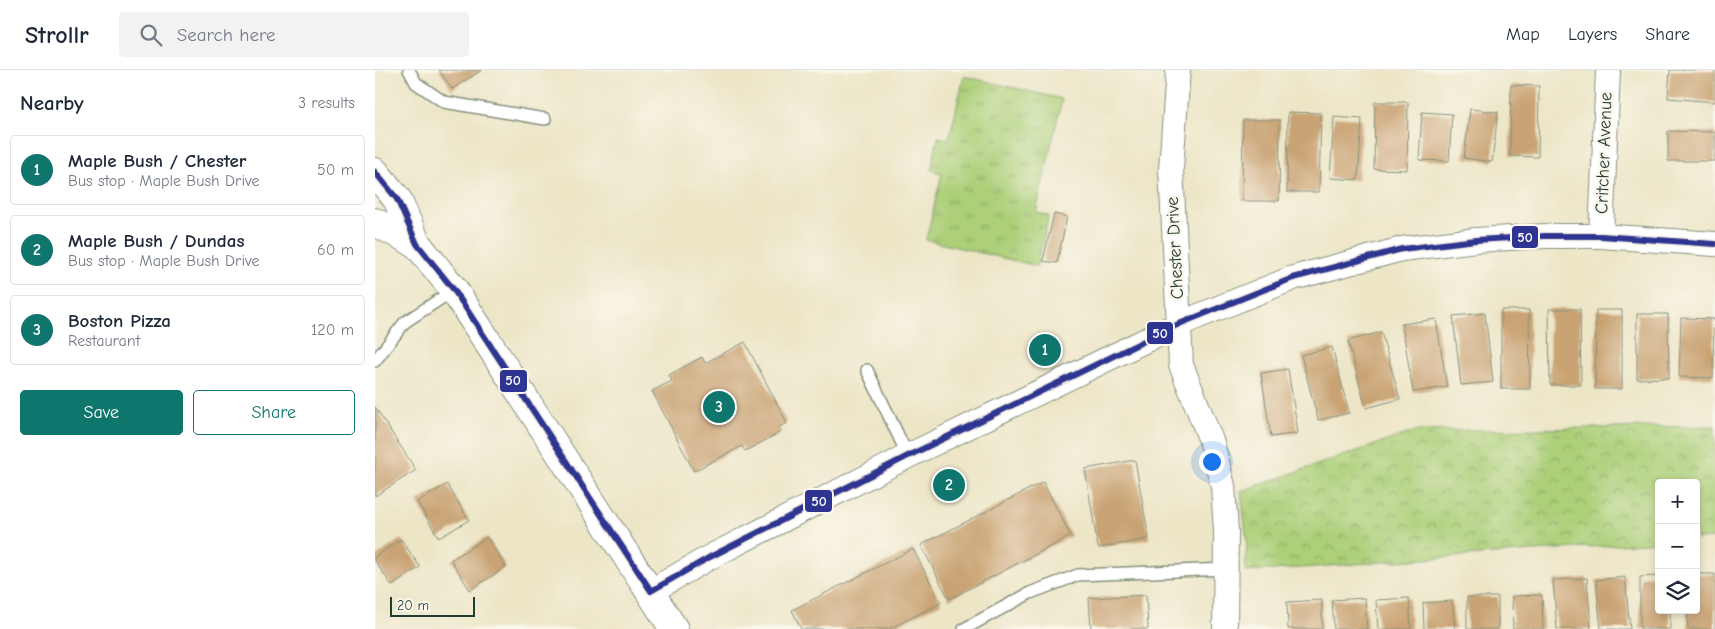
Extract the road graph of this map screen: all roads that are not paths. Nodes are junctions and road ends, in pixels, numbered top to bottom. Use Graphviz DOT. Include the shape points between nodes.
graph roads {
  1 [pos="409,70"];
  2 [pos="1178,70"];
  3 [pos="1608,70"];
  4 [pos="545,119"];
  5 [pos="375,172"];
  6 [pos="375,222"];
  7 [pos="1601,236"];
  8 [pos="417,244"];
  9 [pos="1715,244"];
  10 [pos="454,290"];
  11 [pos="1179,324"];
  12 [pos="375,360"];
  13 [pos="867,370"];
  14 [pos="908,456"];
  15 [pos="1226,569"];
  16 [pos="651,591"];
  17 [pos="674,629"];
  18 [pos="964,629"];
  19 [pos="1225,629"];
  1 -- 4 [label="lane" via="416,83 444,102"];
  2 -- 11 [label="street, Chester Drive" via="1171,169"];
  3 -- 7 [label="street, Critcher Avenue"];
  5 -- 8 [label="main road" via="397,199"];
  6 -- 8 [label="main road"];
  7 -- 9 [label="street"];
  7 -- 11 [label="street" via="1476,240 1403,250 1293,278"];
  8 -- 10 [label="main road"];
  10 -- 12 [label="lane" via="405,322"];
  10 -- 16 [label="main road"];
  11 -- 14 [label="street"];
  11 -- 15 [label="street, Chester Drive" via="1181,365 1213,443 1223,486"];
  13 -- 14 [label="lane"];
  14 -- 16 [label="street" via="710,557"];
  15 -- 18 [label="lane" via="1077,575 1030,593"];
  15 -- 19 [label="street, Chester Drive"];
  16 -- 17 [label="main road"];
}
